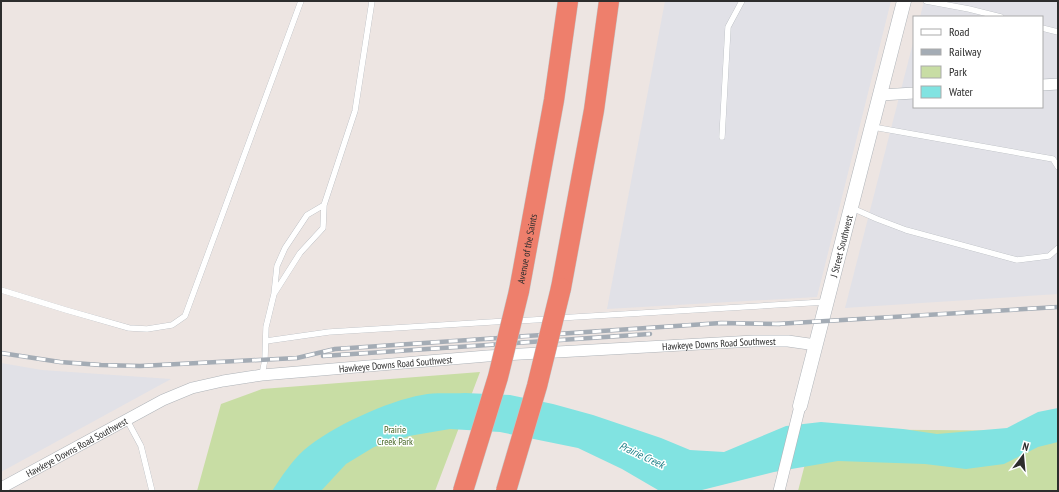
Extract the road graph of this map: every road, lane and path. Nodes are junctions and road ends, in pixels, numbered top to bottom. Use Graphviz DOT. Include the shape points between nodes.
graph roads {
  1 [pos="301,1"];
  2 [pos="372,1"];
  3 [pos="568,1"];
  4 [pos="608,1"];
  5 [pos="742,1"];
  6 [pos="904,1"];
  7 [pos="926,1"];
  8 [pos="997,16"];
  9 [pos="1043,28"];
  10 [pos="1058,32"];
  11 [pos="1058,84"];
  12 [pos="1043,85"];
  13 [pos="913,93"];
  14 [pos="881,95"];
  15 [pos="873,127"];
  16 [pos="722,137"];
  17 [pos="1058,167"];
  18 [pos="324,205"];
  19 [pos="852,208"];
  20 [pos="1058,248"];
  21 [pos="1,290"];
  22 [pos="274,294"];
  23 [pos="828,302"];
  24 [pos="266,341"];
  25 [pos="816,345"];
  26 [pos="262,375"];
  27 [pos="800,406"];
  28 [pos="127,420"];
  29 [pos="1,488"];
  30 [pos="152,491"];
  31 [pos="463,491"];
  32 [pos="506,491"];
  33 [pos="779,491"];
  1 -- 21 [label="lane" via="185,316 172,325 147,329 129,328"];
  2 -- 18 [label="lane" via="355,111"];
  3 -- 31 [label="highway, Avenue of the Saints, bridge" via="554,100 519,291 498,377"];
  4 -- 32 [label="highway, bridge" via="594,110 561,288 537,386"];
  5 -- 16 [label="lane" via="728,27"];
  6 -- 14 [label="street, J Street Southwest"];
  7 -- 8 [label="lane"];
  9 -- 10 [label="lane"];
  11 -- 12 [label="street"];
  13 -- 14 [label="street"];
  14 -- 15 [label="street, J Street Southwest"];
  15 -- 17 [label="lane" via="1054,158"];
  15 -- 19 [label="street, J Street Southwest"];
  18 -- 22 [label="lane" via="323,228 300,253"];
  18 -- 22 [label="lane" via="307,215 285,248 277,266"];
  19 -- 20 [label="lane" via="906,230 1017,260 1050,256"];
  19 -- 23 [label="street, J Street Southwest"];
  22 -- 24 [label="lane" via="266,327"];
  23 -- 24 [label="lane" via="329,332"];
  23 -- 25 [label="street, J Street Southwest"];
  24 -- 26 [label="lane"];
  25 -- 26 [label="street, Hawkeye Downs Road Southwest" via="788,341 754,341 487,356"];
  25 -- 27 [label="street, J Street Southwest"];
  26 -- 28 [label="street, Hawkeye Downs Road Southwest" via="192,388 163,400"];
  27 -- 33 [label="street, J Street Southwest"];
  28 -- 29 [label="street, Hawkeye Downs Road Southwest"];
  28 -- 30 [label="lane" via="141,446"];
}
